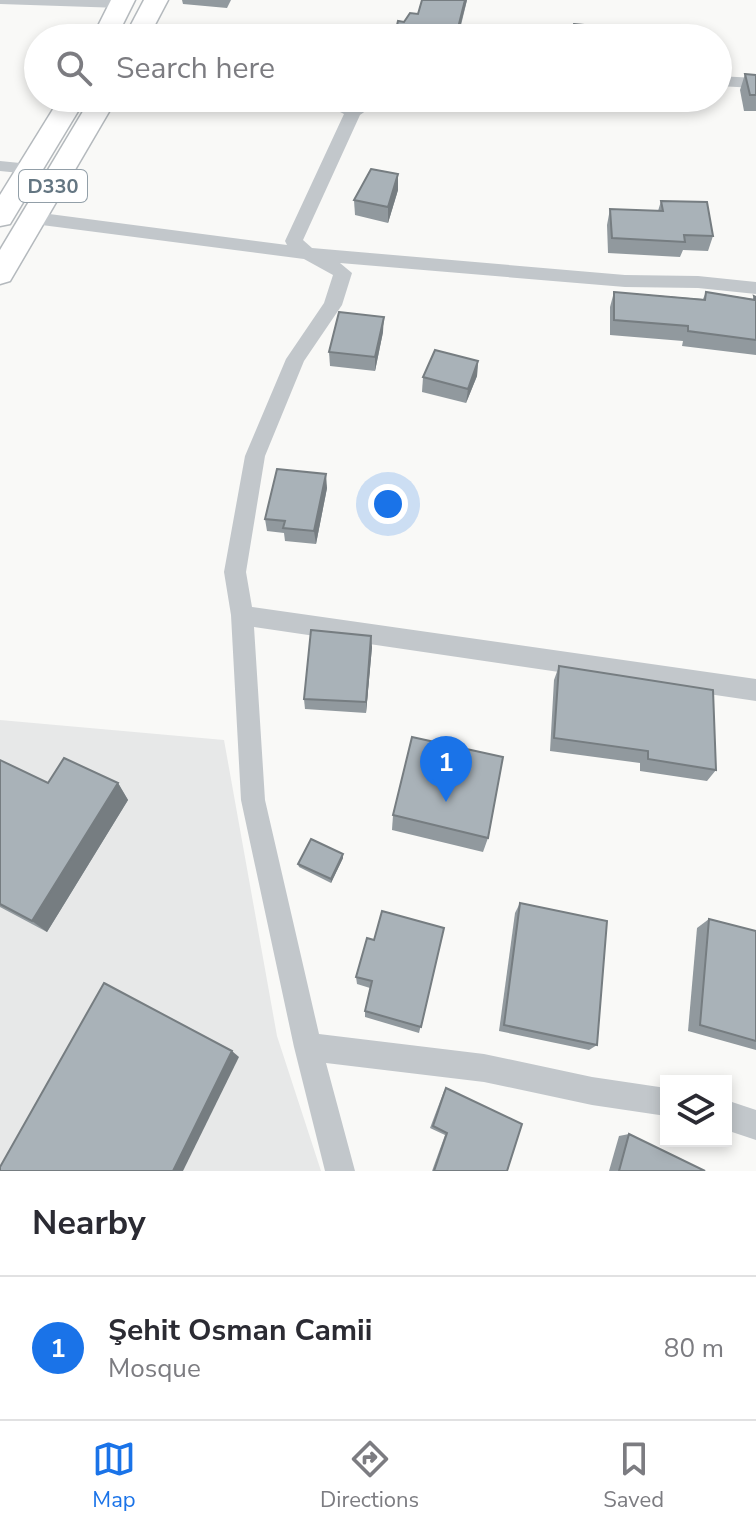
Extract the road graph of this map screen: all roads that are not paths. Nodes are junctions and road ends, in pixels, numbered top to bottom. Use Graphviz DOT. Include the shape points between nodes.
graph roads {
  1 [pos="0,0"];
  2 [pos="156,0"];
  3 [pos="122,2"];
  4 [pos="111,24"];
  5 [pos="143,24"];
  6 [pos="732,82"];
  7 [pos="756,83"];
  8 [pos="65,112"];
  9 [pos="96,112"];
  10 [pos="350,112"];
  11 [pos="0,166"];
  12 [pos="30,169"];
  13 [pos="0,217"];
  14 [pos="34,218"];
  15 [pos="304,251"];
  16 [pos="0,274"];
  17 [pos="756,288"];
  18 [pos="242,615"];
  19 [pos="756,690"];
  20 [pos="308,1047"];
  21 [pos="660,1101"];
  22 [pos="732,1117"];
  23 [pos="756,1125"];
  24 [pos="340,1171"];
  1 -- 3 [label="street"];
  2 -- 5 [label="main road"];
  3 -- 4 [label="main road"];
  6 -- 7 [label="street"];
  8 -- 12 [label="main road, D330"];
  9 -- 14 [label="main road, D330"];
  10 -- 15 [label="street" via="294,241"];
  11 -- 12 [label="street"];
  12 -- 13 [label="main road, D330"];
  14 -- 15 [label="street"];
  14 -- 16 [label="main road, D330"];
  15 -- 17 [label="street"];
  15 -- 18 [label="street" via="343,273 333,305 295,359 255,456 235,572"];
  18 -- 19 [label="street"];
  18 -- 20 [label="street" via="253,800"];
  20 -- 21 [label="street" via="484,1068"];
  20 -- 24 [label="street"];
  22 -- 23 [label="street"];
}
